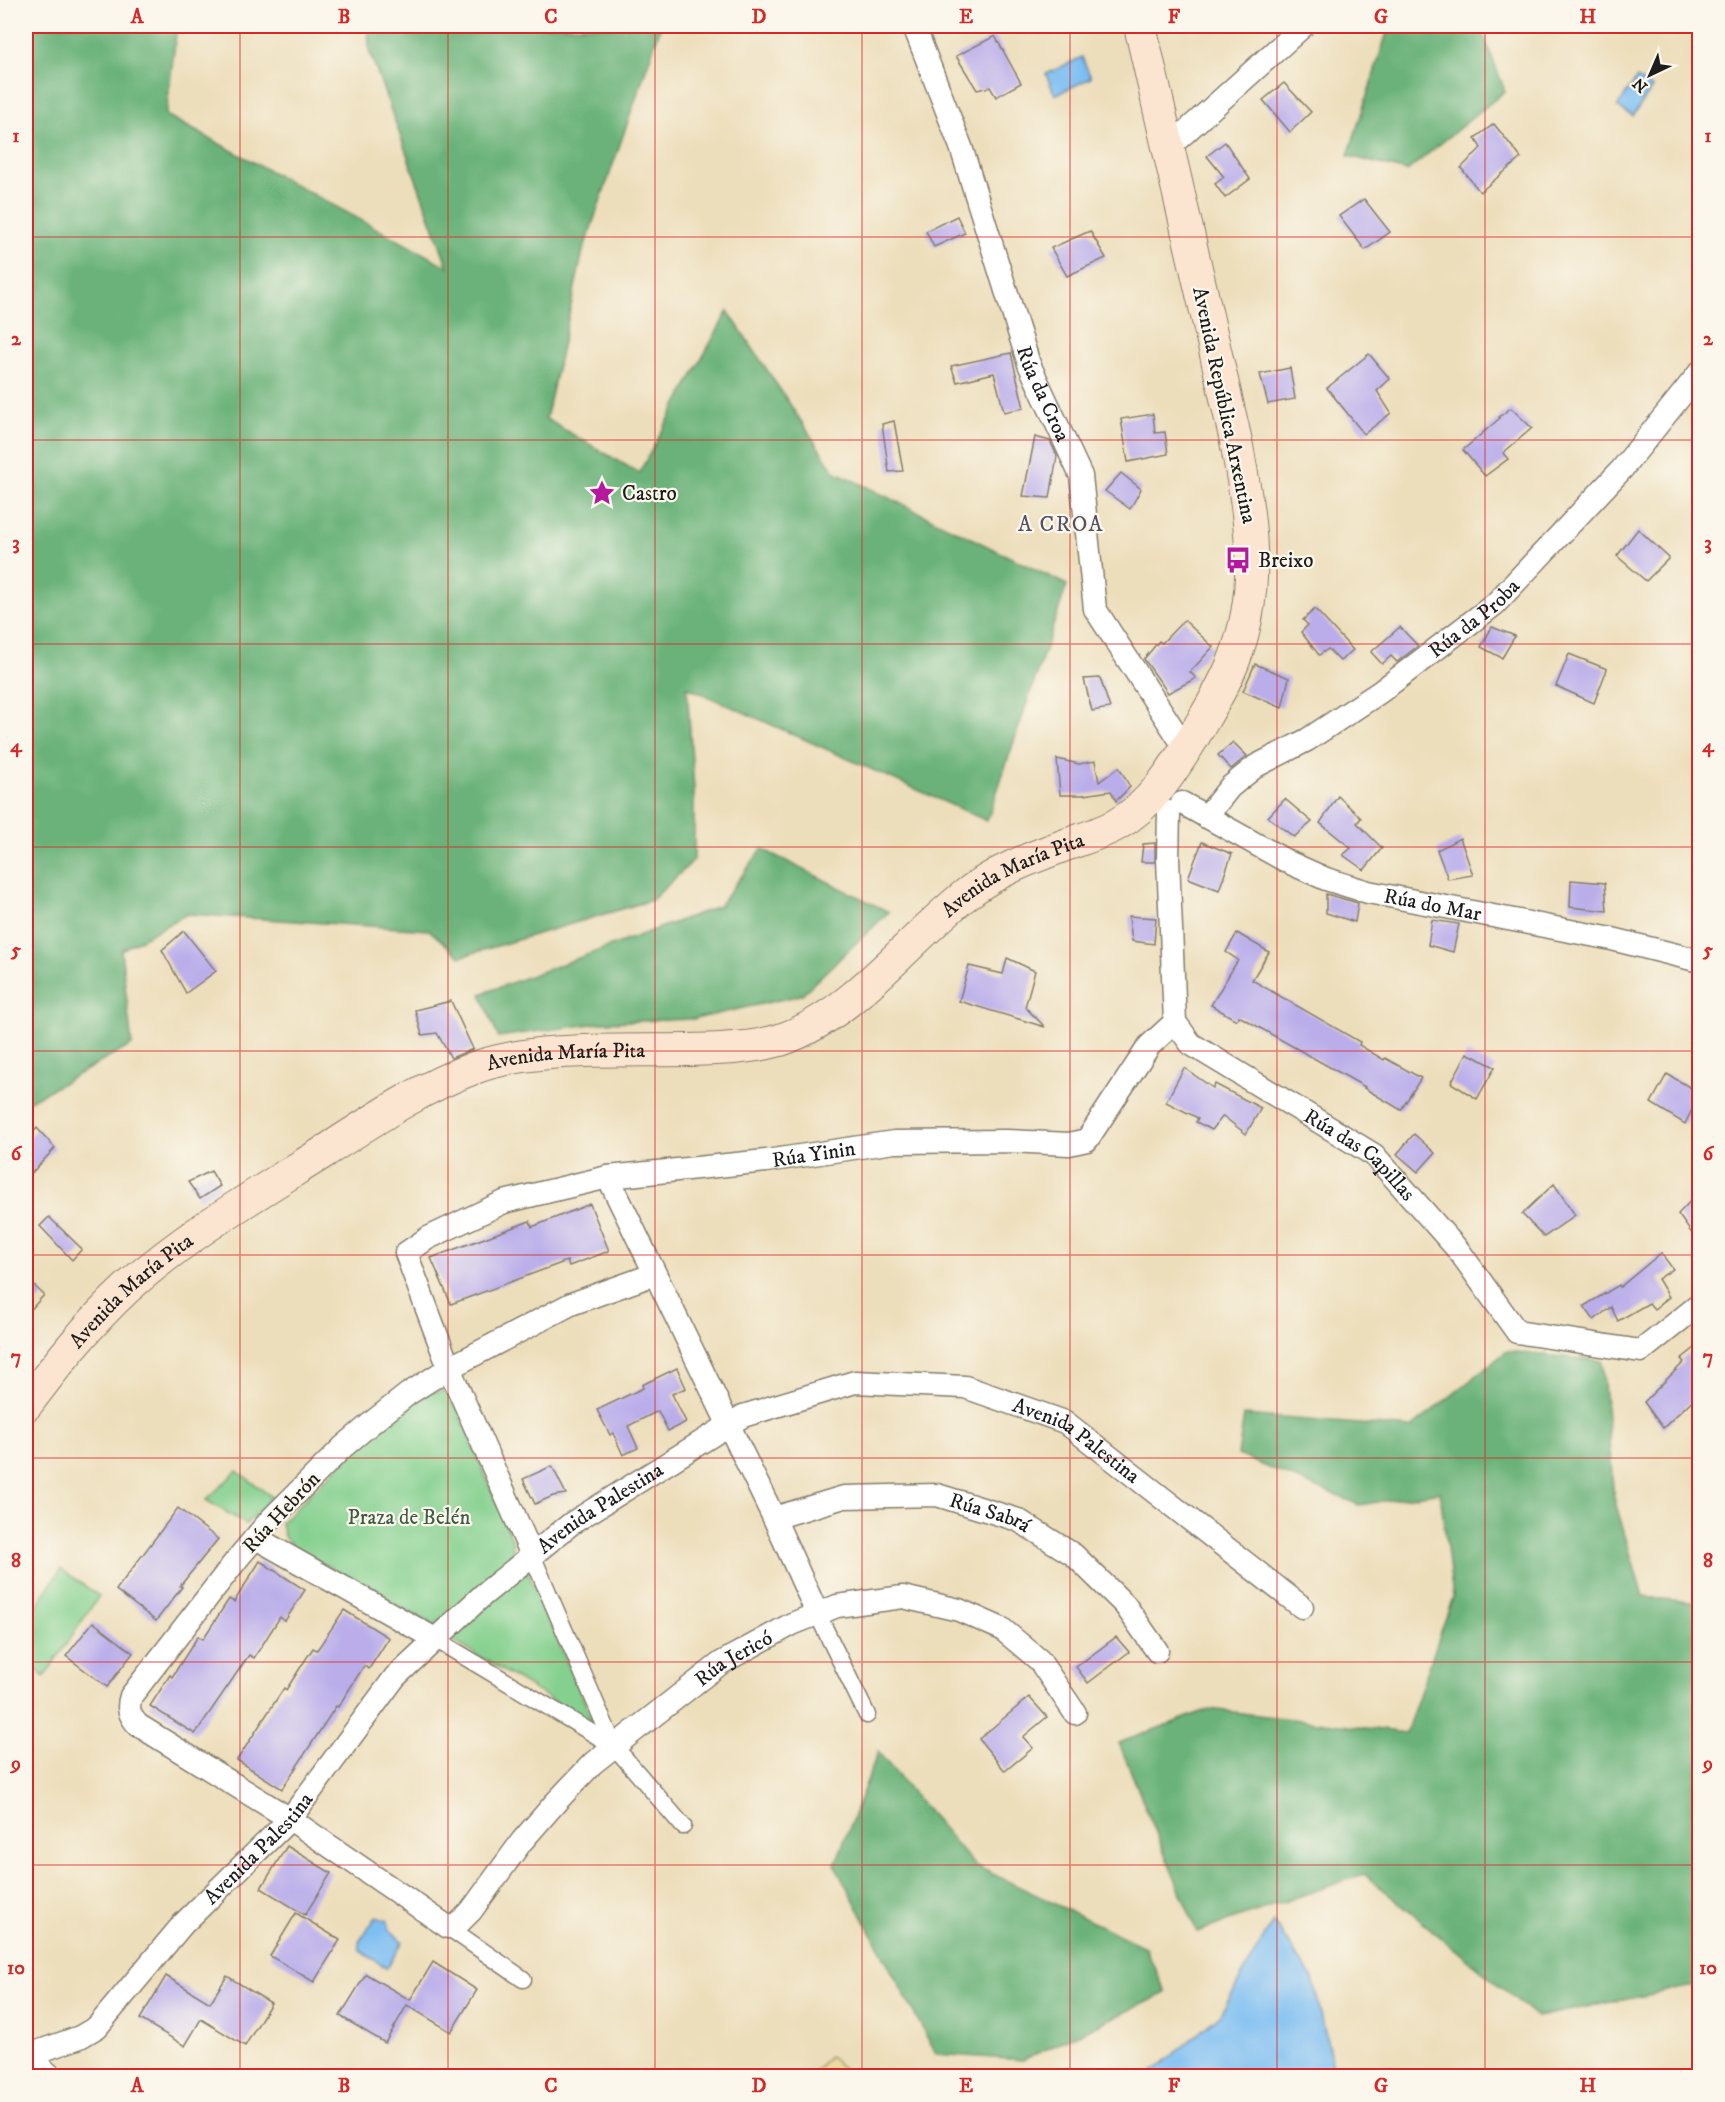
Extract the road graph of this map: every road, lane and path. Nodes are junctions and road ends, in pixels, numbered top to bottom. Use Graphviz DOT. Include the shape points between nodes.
graph roads {
  1 [pos="914,26"];
  2 [pos="1140,26"];
  3 [pos="1303,26"];
  4 [pos="1169,147"];
  5 [pos="1700,372"];
  6 [pos="1186,749"];
  7 [pos="1167,805"];
  8 [pos="1206,817"];
  9 [pos="1700,961"];
  10 [pos="1175,1022"];
  11 [pos="608,1177"];
  12 [pos="655,1274"];
  13 [pos="1700,1304"];
  14 [pos="449,1368"];
  15 [pos="26,1405"];
  16 [pos="728,1426"];
  17 [pos="774,1518"];
  18 [pos="256,1538"];
  19 [pos="532,1555"];
  20 [pos="1302,1607"];
  21 [pos="817,1613"];
  22 [pos="435,1639"];
  23 [pos="1157,1651"];
  24 [pos="1075,1713"];
  25 [pos="867,1715"];
  26 [pos="614,1746"];
  27 [pos="290,1819"];
  28 [pos="683,1826"];
  29 [pos="448,1927"];
  30 [pos="523,1979"];
  31 [pos="26,2055"];
  32 [pos="51,2076"];
  1 -- 6 [label="street, Rúa da Croa" via="961,147 1029,364 1081,476 1095,609"];
  2 -- 4 [label="main road, Avenida República Arxentina"];
  3 -- 4 [label="street"];
  4 -- 6 [label="main road, Avenida República Arxentina" via="1236,441 1253,555 1251,596 1235,659"];
  5 -- 8 [label="street, Rúa da Proba" via="1622,470 1495,604 1380,692 1307,740 1256,766 1230,787"];
  6 -- 7 [label="main road, Avenida República Arxentina" via="1169,775"];
  7 -- 8 [label="street, Rúa do Mar"];
  7 -- 10 [label="street"];
  7 -- 15 [label="main road, Avenida María Pita" via="996,874 971,890 838,1008 780,1040 730,1049 544,1055 478,1067 436,1084 227,1213 166,1256 91,1324"];
  8 -- 9 [label="street, Rúa do Mar" via="1288,862 1368,892 1612,939"];
  10 -- 11 [label="street, Rúa Yinin" via="1149,1046 1087,1140 1070,1144 894,1142 766,1161"];
  10 -- 13 [label="street, Rúa das Capillas" via="1191,1044 1374,1155 1459,1251 1517,1332 1641,1351"];
  11 -- 12 [label="street"];
  11 -- 14 [label="street, Rúa Yinin" via="504,1202 428,1238 406,1253"];
  12 -- 14 [label="street, Rúa Hebrón" via="571,1304"];
  12 -- 16 [label="street"];
  14 -- 18 [label="street, Rúa Hebrón" via="408,1394 343,1447"];
  14 -- 19 [label="street"];
  16 -- 17 [label="street"];
  16 -- 19 [label="street, Avenida Palestina" via="572,1523"];
  16 -- 20 [label="street, Avenida Palestina" via="743,1416 855,1382 965,1387 1065,1422"];
  17 -- 21 [label="street"];
  17 -- 23 [label="street, Rúa Sabrá" via="844,1497 937,1495 1018,1520 1074,1555 1125,1605"];
  18 -- 22 [label="street"];
  18 -- 27 [label="street, Rúa Hebrón" via="128,1704 130,1716 138,1725"];
  19 -- 22 [label="street, Avenida Palestina"];
  19 -- 26 [label="street"];
  21 -- 24 [label="street, Rúa Jericó" via="837,1606 903,1597 959,1610 1002,1629 1039,1660"];
  21 -- 25 [label="street"];
  21 -- 26 [label="street, Rúa Jericó" via="721,1663"];
  22 -- 26 [label="street"];
  22 -- 27 [label="street, Avenida Palestina" via="395,1677"];
  26 -- 28 [label="street"];
  26 -- 29 [label="street, Rúa Jericó" via="593,1763 522,1841 462,1923"];
  27 -- 29 [label="street"];
  27 -- 31 [label="street, Avenida Palestina" via="183,1924 97,2027 80,2037"];
  29 -- 30 [label="street"];
  31 -- 32 [label="street"];
}
